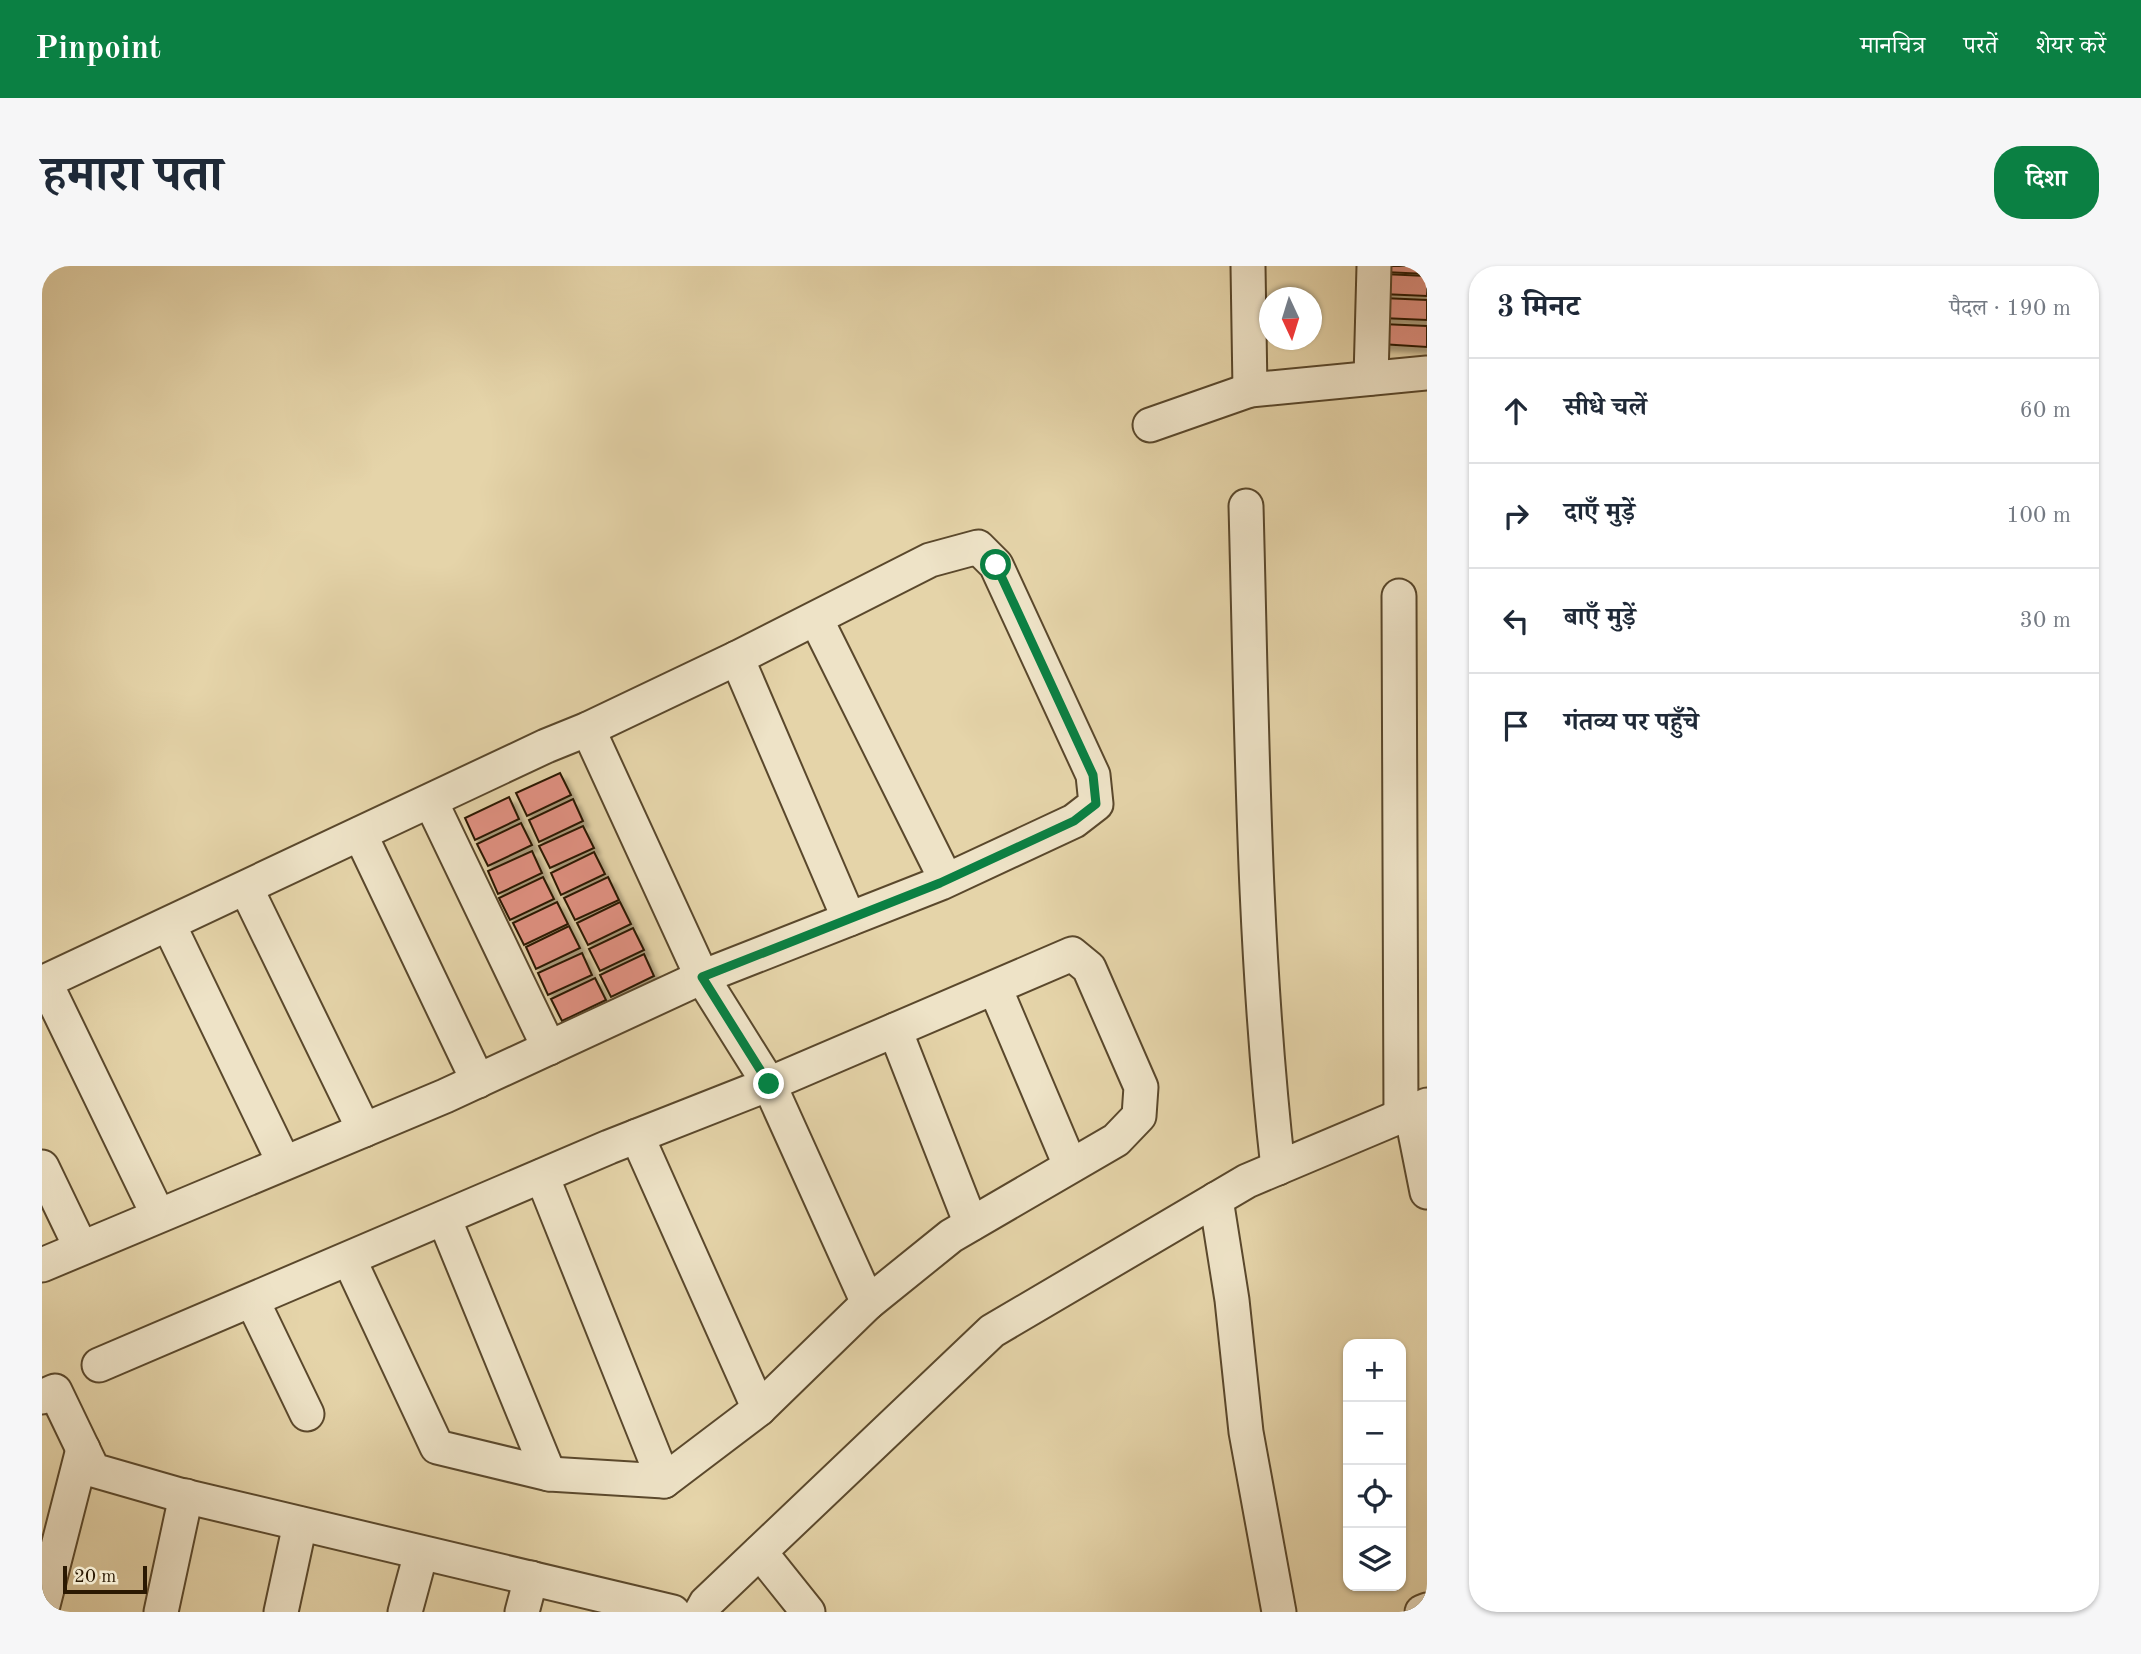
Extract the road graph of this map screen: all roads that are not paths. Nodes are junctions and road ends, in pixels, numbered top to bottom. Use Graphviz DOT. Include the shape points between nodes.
graph roads {
  1 [pos="1248,266"];
  2 [pos="1374,266"];
  3 [pos="1427,373"];
  4 [pos="1371,378"];
  5 [pos="1250,390"];
  6 [pos="1150,425"];
  7 [pos="1247,506"];
  8 [pos="1399,596"];
  9 [pos="816,619"];
  10 [pos="737,658"];
  11 [pos="588,729"];
  12 [pos="431,802"];
  13 [pos="360,834"];
  14 [pos="946,880"];
  15 [pos="246,888"];
  16 [pos="849,919"];
  17 [pos="169,925"];
  18 [pos="702,977"];
  19 [pos="43,983"];
  20 [pos="995,988"];
  21 [pos="895,1030"];
  22 [pos="549,1048"];
  23 [pos="478,1081"];
  24 [pos="769,1084"];
  25 [pos="1413,1111"];
  26 [pos="363,1130"];
  27 [pos="637,1136"];
  28 [pos="284,1163"];
  29 [pos="1070,1165"];
  30 [pos="42,1167"];
  31 [pos="1278,1168"];
  32 [pos="542,1175"];
  33 [pos="1427,1192"];
  34 [pos="1216,1199"];
  35 [pos="158,1215"];
  36 [pos="444,1218"];
  37 [pos="971,1224"];
  38 [pos="80,1248"];
  39 [pos="349,1259"];
  40 [pos="42,1265"];
  41 [pos="253,1302"];
  42 [pos="868,1303"];
  43 [pos="99,1365"];
  44 [pos="42,1397"];
  45 [pos="759,1409"];
  46 [pos="307,1414"];
  47 [pos="83,1449"];
  48 [pos="549,1474"];
  49 [pos="664,1481"];
  50 [pos="186,1496"];
  51 [pos="300,1524"];
  52 [pos="760,1552"];
  53 [pos="421,1553"];
  54 [pos="531,1578"];
  55 [pos="42,1609"];
  56 [pos="1427,1610"];
  57 [pos="161,1612"];
  58 [pos="281,1612"];
  59 [pos="405,1612"];
  60 [pos="522,1612"];
  61 [pos="674,1612"];
  62 [pos="701,1612"];
  63 [pos="808,1612"];
  64 [pos="1279,1612"];
  65 [pos="1422,1612"];
  1 -- 5 [label="street"];
  2 -- 4 [label="street"];
  3 -- 4 [label="street"];
  4 -- 5 [label="street"];
  5 -- 6 [label="street"];
  7 -- 31 [label="street" via="1255,891 1264,1045"];
  8 -- 25 [label="street"];
  9 -- 10 [label="street"];
  9 -- 14 [label="street"];
  9 -- 14 [label="street" via="930,560 978,547 996,565 1093,775 1096,804 1074,821"];
  10 -- 11 [label="street"];
  10 -- 16 [label="street"];
  11 -- 12 [label="street"];
  11 -- 18 [label="street"];
  12 -- 13 [label="street"];
  12 -- 22 [label="street"];
  13 -- 15 [label="street"];
  13 -- 23 [label="street"];
  14 -- 16 [label="street"];
  15 -- 17 [label="street"];
  15 -- 26 [label="street"];
  16 -- 18 [label="street"];
  17 -- 19 [label="street"];
  17 -- 28 [label="street"];
  18 -- 22 [label="street"];
  18 -- 24 [label="street"];
  19 -- 35 [label="street"];
  20 -- 21 [label="street"];
  20 -- 29 [label="street"];
  20 -- 29 [label="street" via="1072,954 1089,968 1141,1087 1139,1116 1116,1140"];
  21 -- 24 [label="street"];
  21 -- 37 [label="street"];
  22 -- 23 [label="street"];
  23 -- 26 [label="street"];
  24 -- 27 [label="street"];
  24 -- 42 [label="street"];
  25 -- 31 [label="street"];
  25 -- 33 [label="street"];
  26 -- 28 [label="street"];
  27 -- 32 [label="street"];
  27 -- 45 [label="street"];
  28 -- 35 [label="street"];
  29 -- 37 [label="street"];
  30 -- 38 [label="street"];
  31 -- 34 [label="street"];
  32 -- 36 [label="street"];
  32 -- 49 [label="street"];
  34 -- 52 [label="street" via="992,1331"];
  34 -- 64 [label="street" via="1246,1432"];
  35 -- 38 [label="street"];
  36 -- 39 [label="street"];
  36 -- 48 [label="street"];
  37 -- 42 [label="street"];
  38 -- 40 [label="street"];
  39 -- 41 [label="street"];
  39 -- 48 [label="street" via="437,1447"];
  41 -- 43 [label="street"];
  41 -- 46 [label="street"];
  42 -- 45 [label="street"];
  44 -- 47 [label="street" via="55,1391"];
  45 -- 49 [label="street"];
  47 -- 50 [label="street" via="93,1470"];
  47 -- 55 [label="street"];
  48 -- 49 [label="street"];
  50 -- 51 [label="street"];
  50 -- 57 [label="street"];
  51 -- 53 [label="street"];
  51 -- 58 [label="street"];
  52 -- 62 [label="street"];
  52 -- 63 [label="street"];
  53 -- 54 [label="street"];
  53 -- 59 [label="street"];
  54 -- 60 [label="street"];
  54 -- 61 [label="street"];
  56 -- 65 [label="street"];
}
